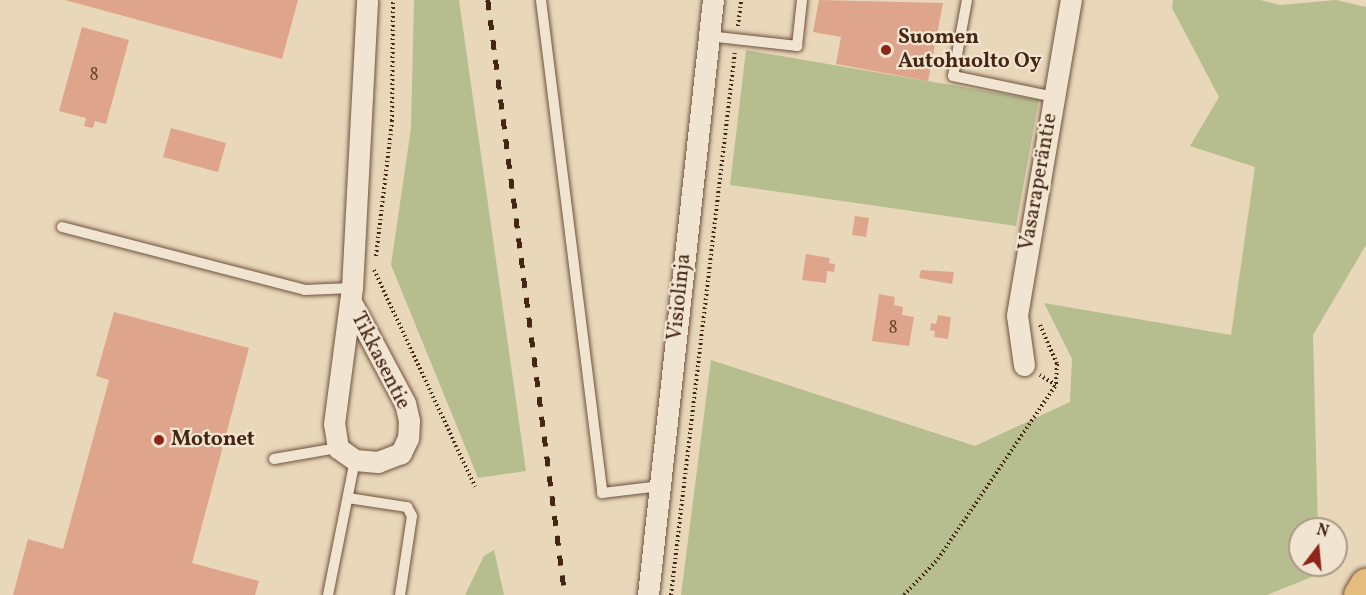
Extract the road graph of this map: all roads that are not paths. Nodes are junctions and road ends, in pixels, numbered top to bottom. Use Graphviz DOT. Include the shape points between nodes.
graph roads {
  1 [pos="367,0"];
  2 [pos="542,0"];
  3 [pos="713,0"];
  4 [pos="802,0"];
  5 [pos="967,0"];
  6 [pos="1071,0"];
  7 [pos="708,36"];
  8 [pos="1054,97"];
  9 [pos="62,227"];
  10 [pos="351,295"];
  11 [pos="1024,364"];
  12 [pos="338,448"];
  13 [pos="274,459"];
  14 [pos="355,460"];
  15 [pos="660,486"];
  16 [pos="348,498"];
  17 [pos="1366,585"];
  18 [pos="328,595"];
  19 [pos="400,595"];
  20 [pos="648,595"];
  21 [pos="1360,595"];
  1 -- 10 [label="street, Tikkasentie"];
  2 -- 15 [label="lane" via="602,493"];
  3 -- 7 [label="street, Visiolinja"];
  4 -- 7 [label="lane" via="796,46"];
  5 -- 8 [label="lane" via="953,76"];
  6 -- 8 [label="street, Vasaraperäntie"];
  7 -- 15 [label="street, Visiolinja"];
  8 -- 11 [label="street, Vasaraperäntie" via="1017,315"];
  9 -- 10 [label="lane" via="305,290"];
  10 -- 12 [label="street, Tikkasentie" via="334,424"];
  10 -- 14 [label="street, Tikkasentie" via="405,404 409,422 408,438 401,453 378,462"];
  12 -- 13 [label="lane"];
  12 -- 14 [label="street"];
  14 -- 16 [label="lane"];
  15 -- 20 [label="street, Visiolinja"];
  16 -- 18 [label="lane"];
  16 -- 19 [label="lane" via="406,507 412,516"];
  17 -- 21 [label="highway"];
}
